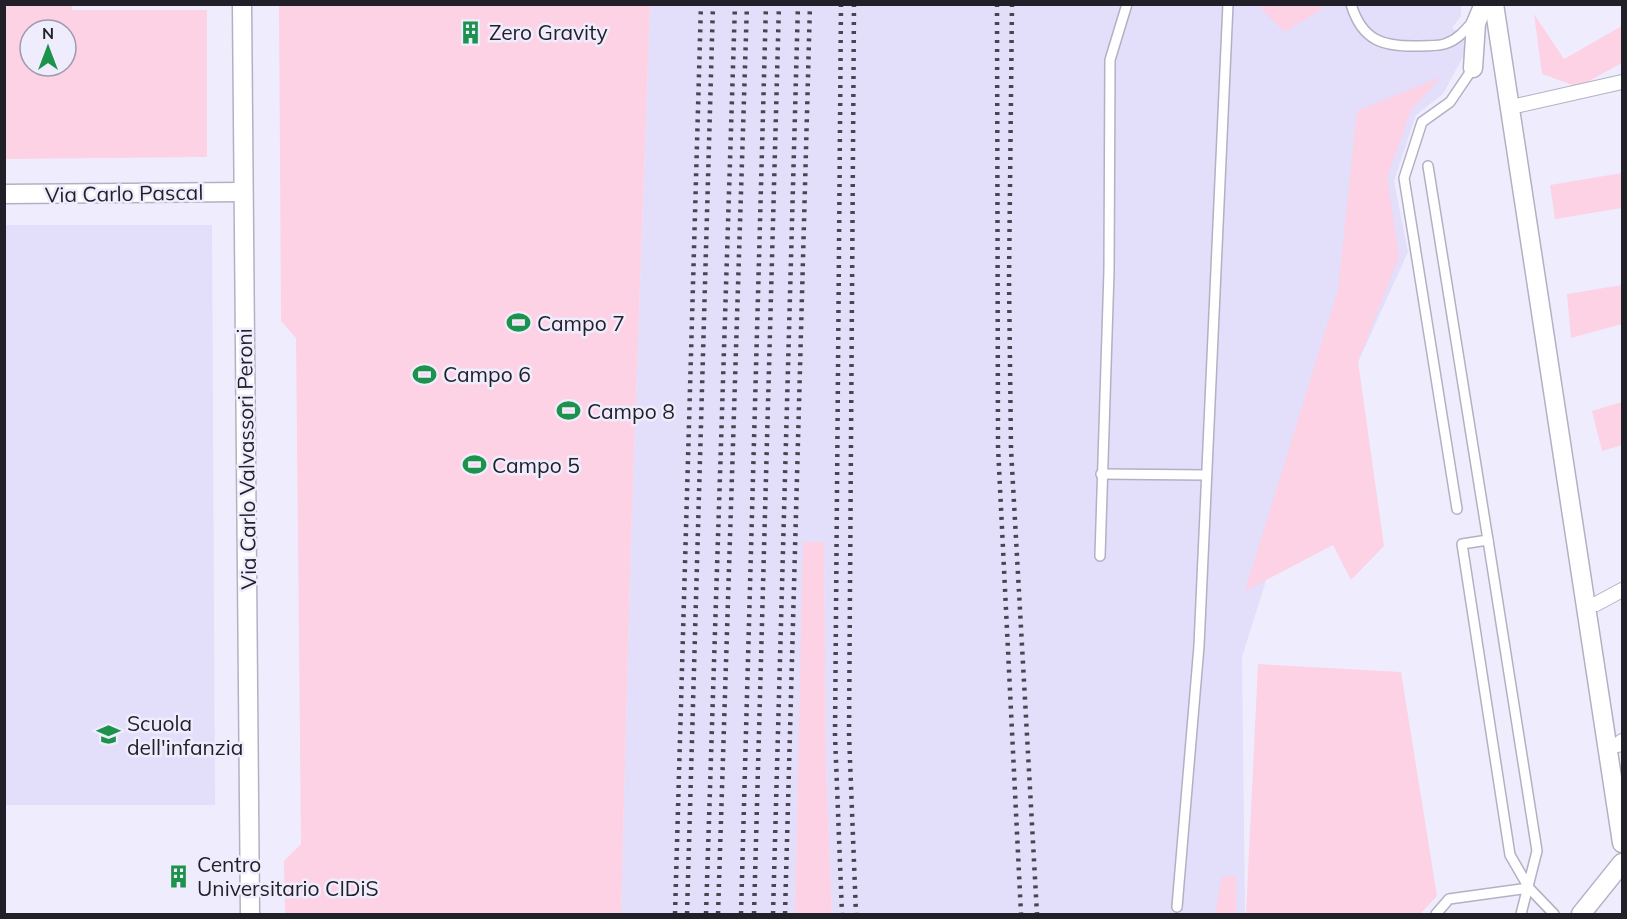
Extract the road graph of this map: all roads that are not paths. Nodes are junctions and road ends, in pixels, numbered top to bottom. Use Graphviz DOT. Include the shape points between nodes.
graph roads {
  1 [pos="242,4"];
  2 [pos="1127,4"];
  3 [pos="1228,4"];
  4 [pos="1351,4"];
  5 [pos="1494,4"];
  6 [pos="1481,10"];
  7 [pos="1473,68"];
  8 [pos="1623,82"];
  9 [pos="1520,105"];
  10 [pos="1428,166"];
  11 [pos="243,192"];
  12 [pos="4,194"];
  13 [pos="1101,474"];
  14 [pos="1206,475"];
  15 [pos="1457,508"];
  16 [pos="1488,540"];
  17 [pos="1100,556"];
  18 [pos="1623,590"];
  19 [pos="1596,604"];
  20 [pos="1623,843"];
  21 [pos="1623,863"];
  22 [pos="1529,888"];
  23 [pos="1177,907"];
  24 [pos="1437,914"];
  25 [pos="250,915"];
  26 [pos="1521,915"];
  27 [pos="1554,915"];
  28 [pos="1581,915"];
  1 -- 11 [label="street, Via Carlo Valvassori Peroni"];
  2 -- 13 [label="lane" via="1110,60 1109,271"];
  3 -- 14 [label="lane"];
  4 -- 6 [label="lane" via="1357,23 1369,36 1386,44 1446,44 1461,34"];
  5 -- 20 [label="street"];
  6 -- 7 [label="street"];
  7 -- 15 [label="lane" via="1450,102 1422,122 1404,178"];
  8 -- 9 [label="street"];
  10 -- 16 [label="lane"];
  11 -- 12 [label="street, Via Carlo Pascal"];
  11 -- 25 [label="street, Via Carlo Valvassori Peroni"];
  13 -- 14 [label="lane"];
  13 -- 17 [label="lane"];
  14 -- 23 [label="lane" via="1198,646"];
  16 -- 22 [label="lane" via="1538,851"];
  16 -- 22 [label="lane" via="1462,544 1510,855"];
  18 -- 19 [label="street"];
  21 -- 28 [label="street"];
  22 -- 24 [label="lane" via="1449,899"];
  22 -- 26 [label="lane"];
  22 -- 27 [label="lane"];
}
